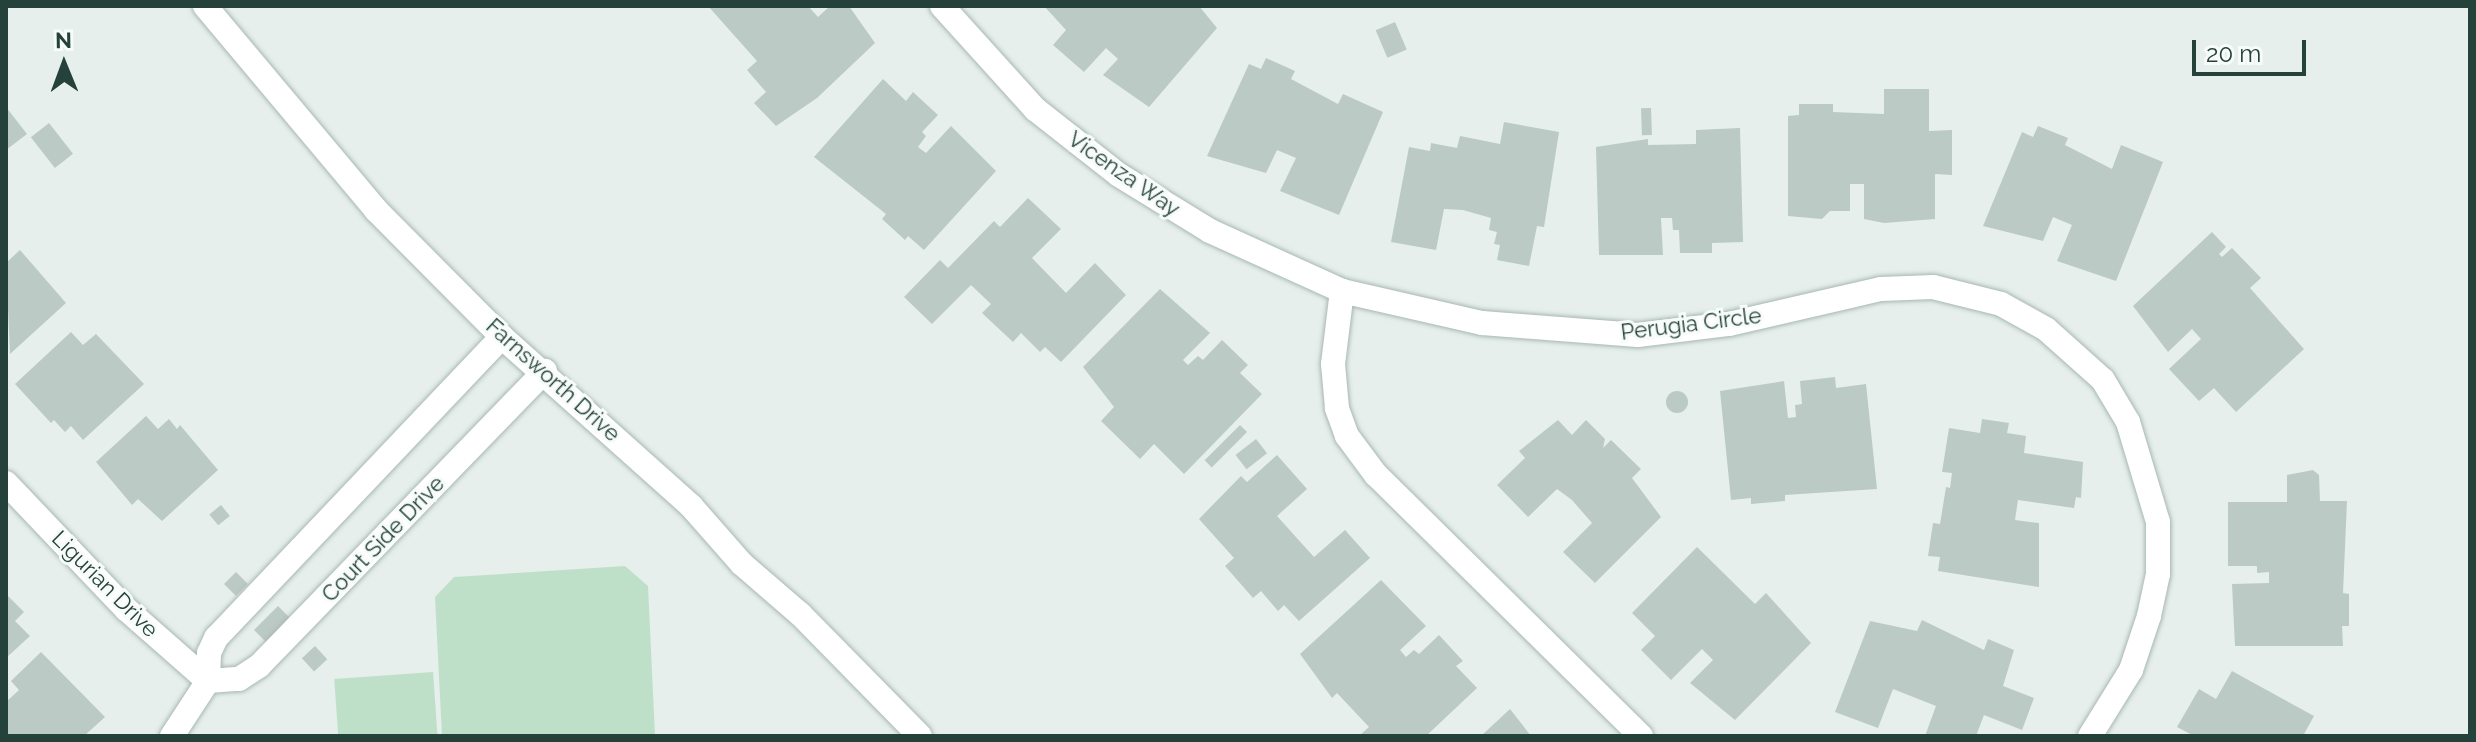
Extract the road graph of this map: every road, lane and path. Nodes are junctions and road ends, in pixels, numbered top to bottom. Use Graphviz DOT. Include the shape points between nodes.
graph roads {
  1 [pos="205,6"];
  2 [pos="942,6"];
  3 [pos="1342,291"];
  4 [pos="502,337"];
  5 [pos="545,371"];
  6 [pos="6,483"];
  7 [pos="208,681"];
  8 [pos="172,736"];
  9 [pos="920,736"];
  10 [pos="1641,736"];
  11 [pos="2090,736"];
  1 -- 4 [label="street, Farnsworth Drive" via="376,210"];
  2 -- 3 [label="street, Vicenza Way" via="1035,109 1119,175 1210,231"];
  3 -- 10 [label="street" via="1333,364 1337,408 1347,436 1376,475"];
  3 -- 11 [label="street, Perugia Circle" via="1471,322 1638,335 1729,324 1881,289 1933,287 2001,304 2046,329 2103,380 2128,422 2158,522 2158,574 2146,626 2131,670"];
  4 -- 5 [label="street, Farnsworth Drive"];
  4 -- 7 [label="street" via="216,638 209,653"];
  5 -- 7 [label="street, Court Side Drive" via="259,666 239,679"];
  5 -- 9 [label="street, Farnsworth Drive" via="691,506 742,564 800,614"];
  6 -- 7 [label="street, Ligurian Drive" via="126,609"];
  7 -- 8 [label="street"];
}
